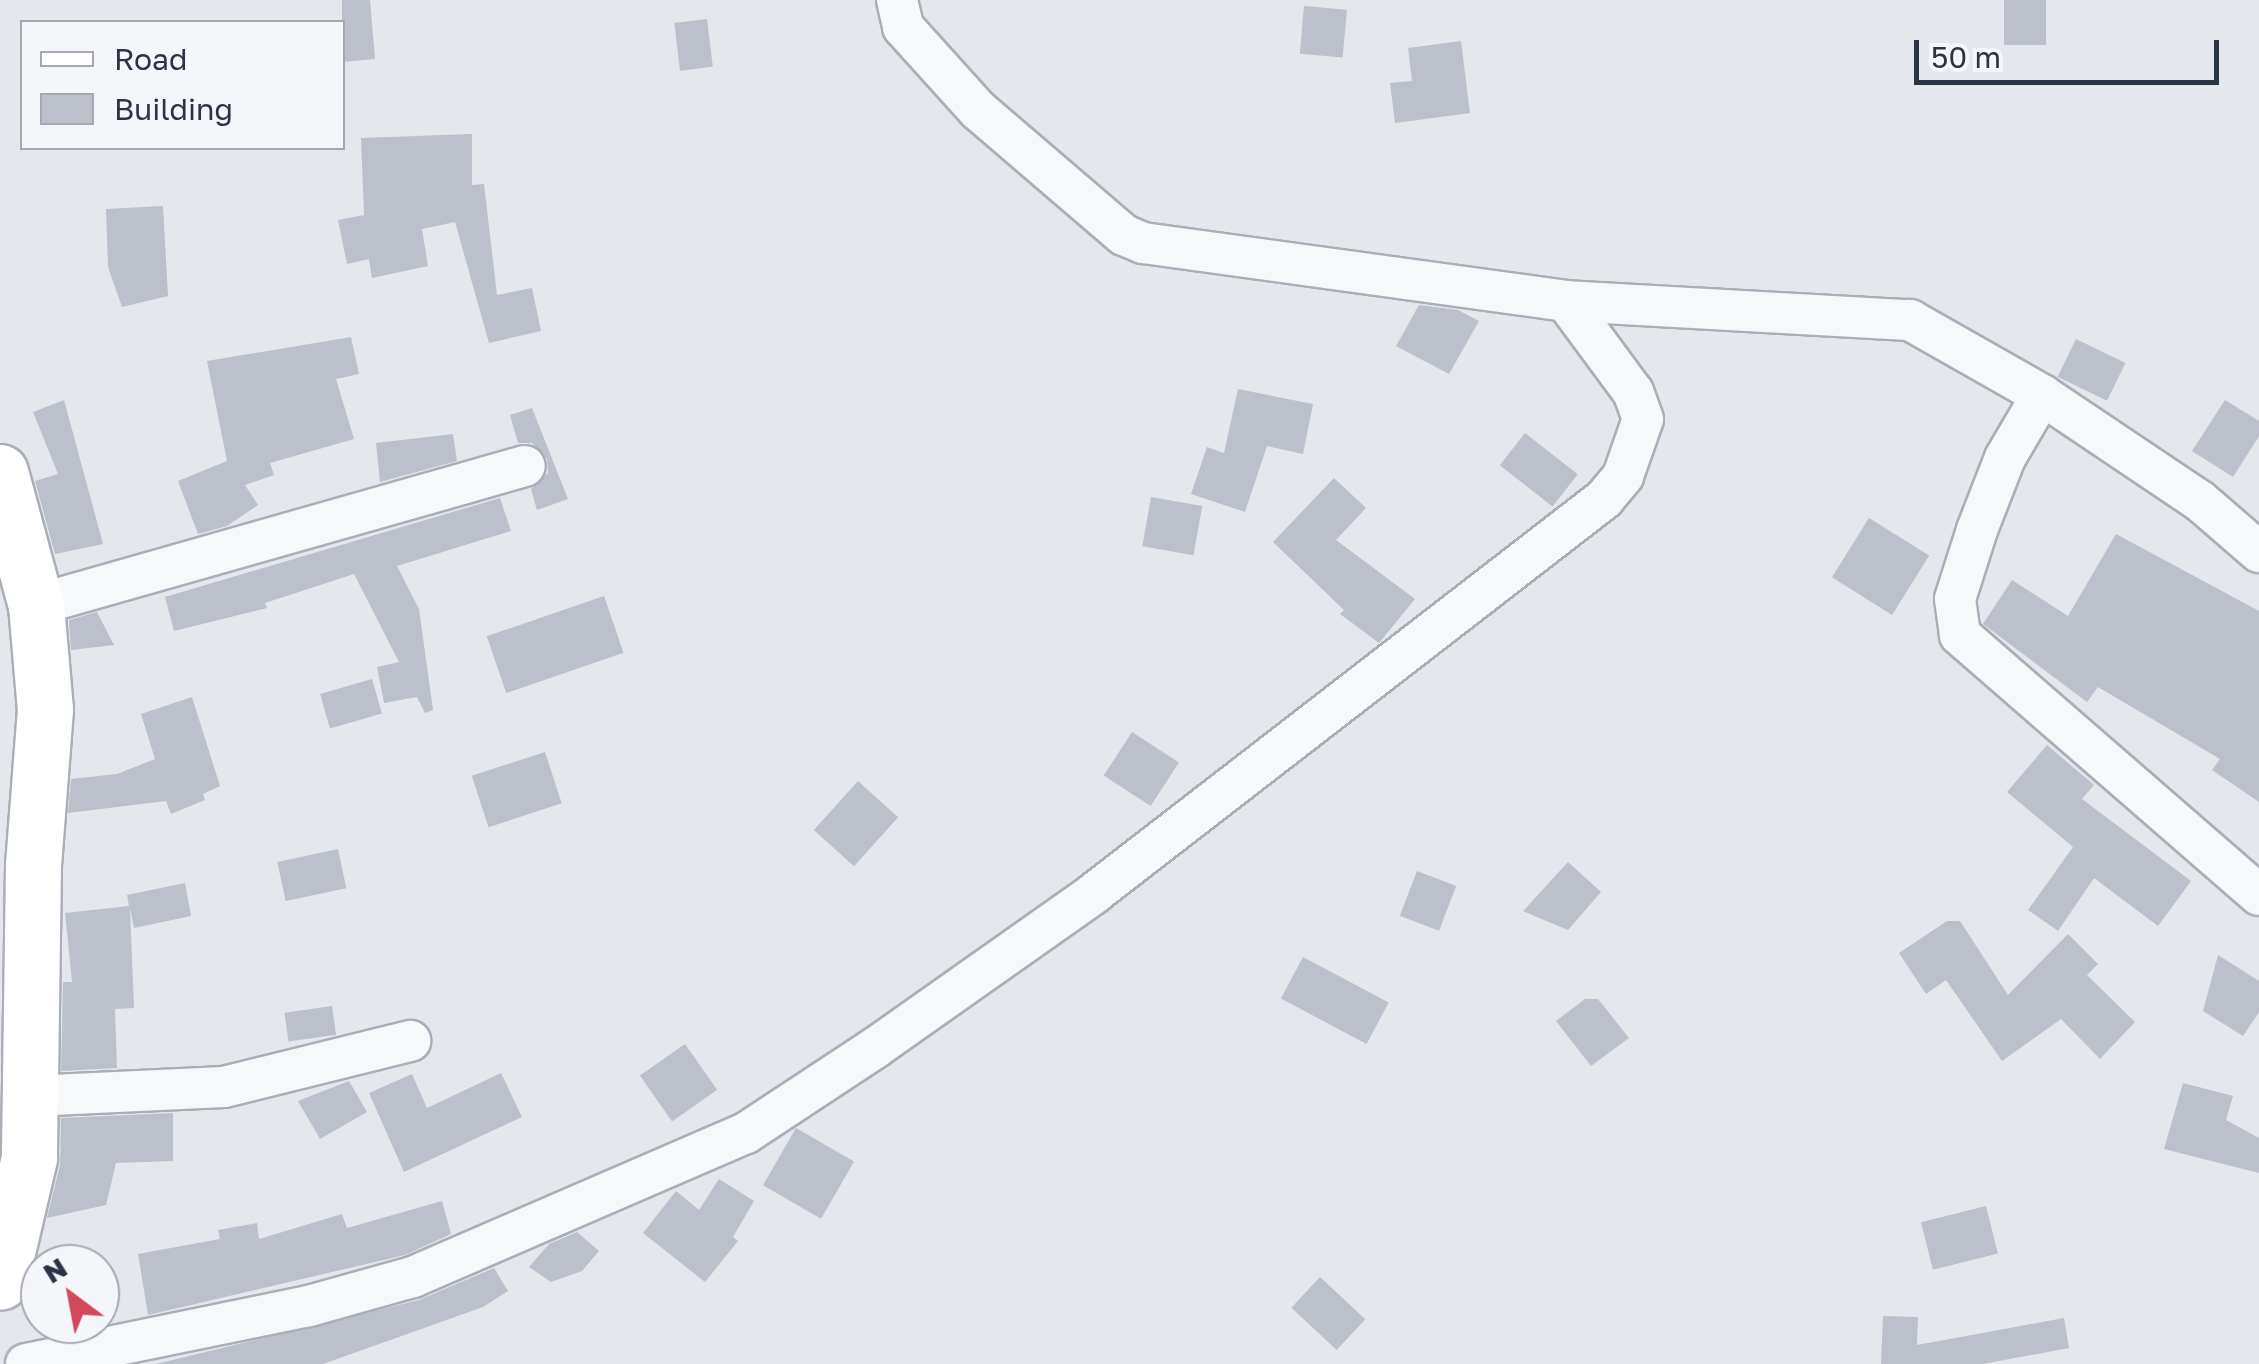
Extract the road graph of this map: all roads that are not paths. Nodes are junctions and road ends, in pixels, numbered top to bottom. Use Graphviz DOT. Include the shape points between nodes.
graph roads {
  1 [pos="896,0"];
  2 [pos="1566,300"];
  3 [pos="2042,395"];
  4 [pos="526,466"];
  5 [pos="0,472"];
  6 [pos="2259,552"];
  7 [pos="36,605"];
  8 [pos="2259,894"];
  9 [pos="410,1040"];
  10 [pos="31,1096"];
  11 [pos="0,1282"];
  12 [pos="26,1364"];
  1 -- 2 [label="street" via="903,27 978,110 1124,235"];
  2 -- 3 [label="street" via="1910,320"];
  2 -- 12 [label="street" via="1634,392 1643,419 1623,476 1604,499 1093,894 875,1048 746,1133 414,1277 309,1306"];
  3 -- 6 [label="street" via="2200,501"];
  3 -- 8 [label="street" via="2006,458 1977,530 1955,598 1960,635"];
  4 -- 7 [label="street"];
  5 -- 7 [label="street"];
  7 -- 10 [label="street" via="45,709 32,865"];
  9 -- 10 [label="street" via="188,1093"];
  10 -- 11 [label="street" via="23,1202"];
}
